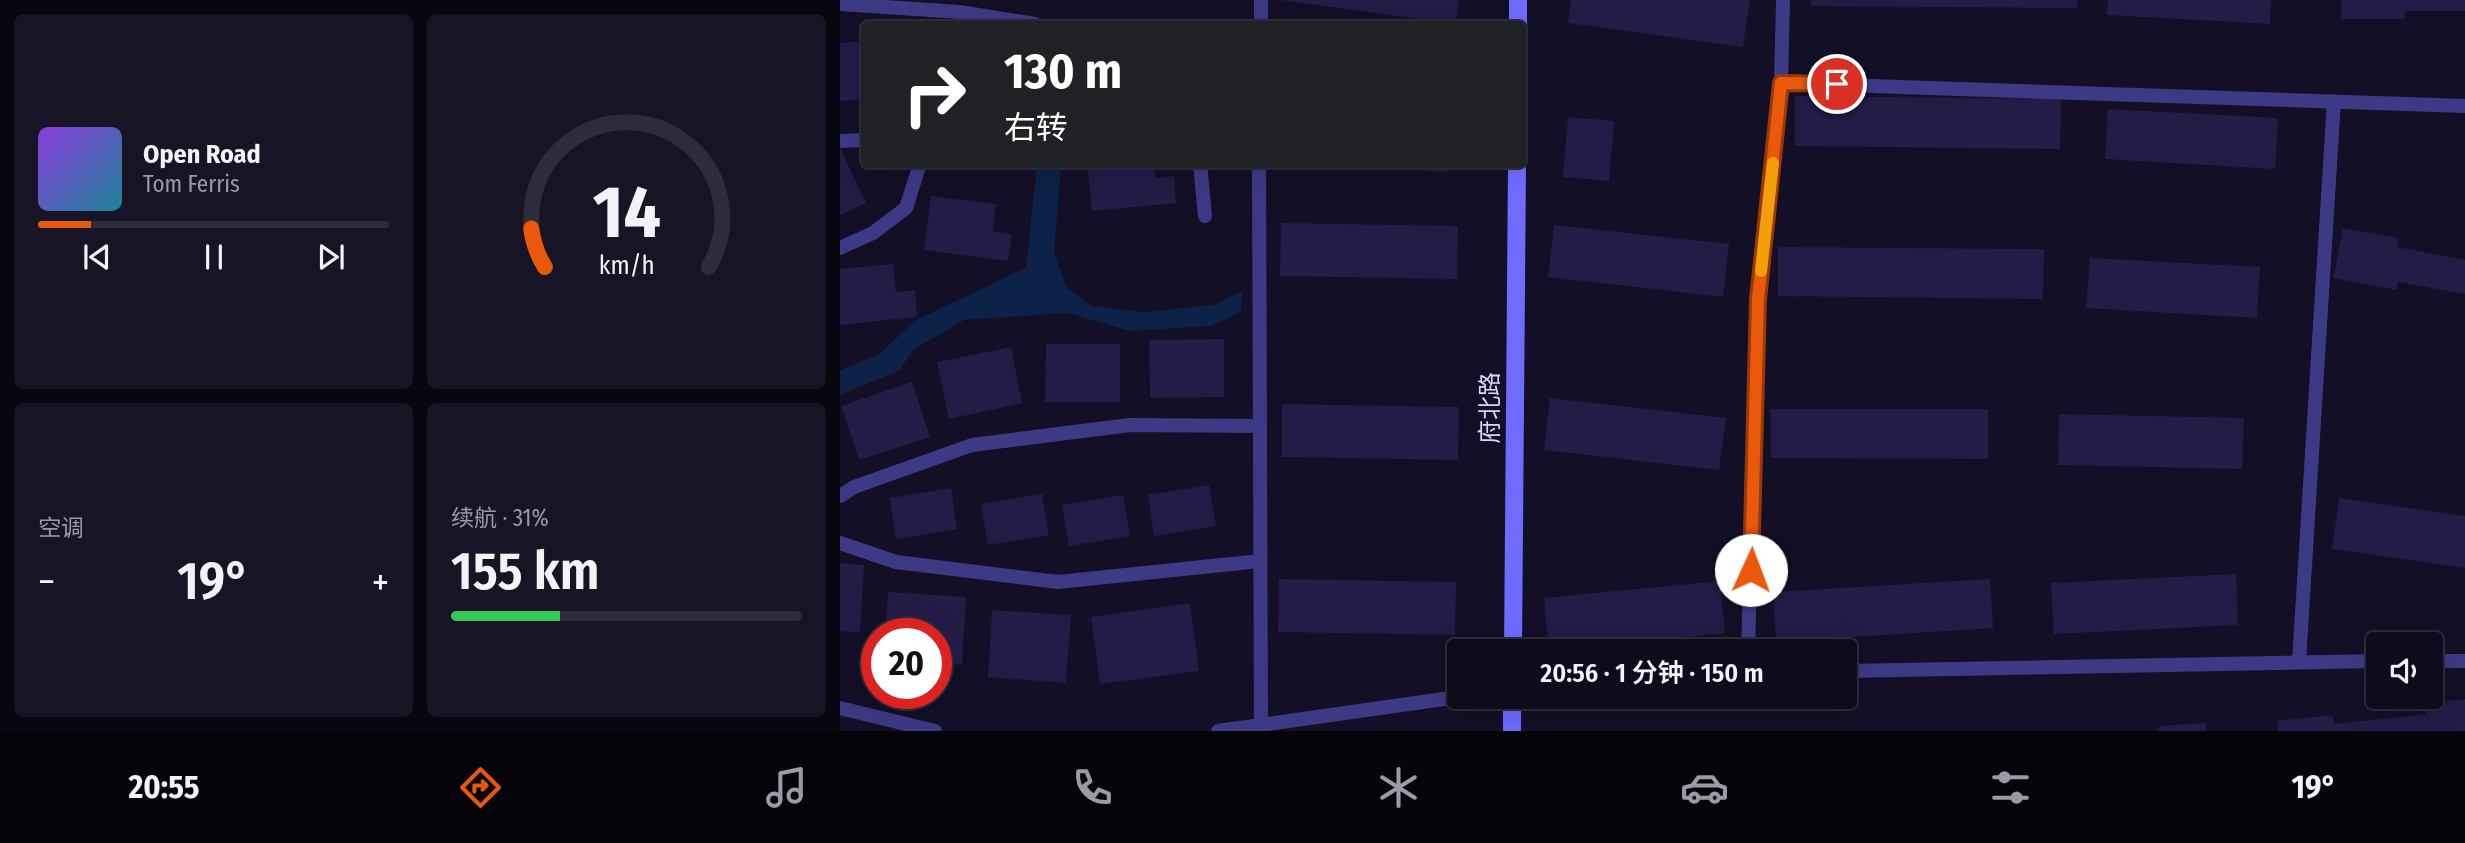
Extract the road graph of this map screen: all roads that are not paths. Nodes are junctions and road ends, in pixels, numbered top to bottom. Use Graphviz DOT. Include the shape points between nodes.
graph roads {
  1 [pos="1261,0"];
  2 [pos="1518,0"];
  3 [pos="1783,0"];
  4 [pos="840,4"];
  5 [pos="959,18"];
  6 [pos="997,21"];
  7 [pos="1261,21"];
  8 [pos="1518,21"];
  9 [pos="1781,83"];
  10 [pos="2334,101"];
  11 [pos="2465,106"];
  12 [pos="861,140"];
  13 [pos="840,141"];
  14 [pos="919,168"];
  15 [pos="1200,168"];
  16 [pos="1259,168"];
  17 [pos="1517,168"];
  18 [pos="1205,216"];
  19 [pos="840,248"];
  20 [pos="1260,426"];
  21 [pos="840,496"];
  22 [pos="840,543"];
  23 [pos="1260,561"];
  24 [pos="1513,639"];
  25 [pos="1748,639"];
  26 [pos="2366,661"];
  27 [pos="2443,661"];
  28 [pos="2465,661"];
  29 [pos="2299,662"];
  30 [pos="1857,671"];
  31 [pos="1447,699"];
  32 [pos="840,708"];
  33 [pos="1513,709"];
  34 [pos="1261,726"];
  35 [pos="935,731"];
  36 [pos="1218,731"];
  37 [pos="1512,731"];
  1 -- 7 [label="lane"];
  2 -- 8 [label="street"];
  3 -- 9 [label="lane"];
  4 -- 5 [label="lane"];
  5 -- 6 [label="lane"];
  9 -- 10 [label="lane"];
  9 -- 25 [label="lane" via="1758,299"];
  10 -- 11 [label="lane"];
  10 -- 29 [label="lane"];
  12 -- 13 [label="lane"];
  14 -- 19 [label="lane" via="906,208 873,233"];
  15 -- 18 [label="lane"];
  16 -- 20 [label="lane"];
  17 -- 24 [label="street, 府北路"];
  20 -- 21 [label="lane" via="1130,425 972,445"];
  20 -- 23 [label="lane"];
  22 -- 23 [label="lane" via="895,562 1058,582"];
  23 -- 34 [label="lane"];
  26 -- 29 [label="lane"];
  27 -- 28 [label="lane"];
  29 -- 30 [label="lane"];
  31 -- 34 [label="lane"];
  32 -- 35 [label="lane"];
  33 -- 37 [label="street"];
  34 -- 36 [label="lane"];
}
